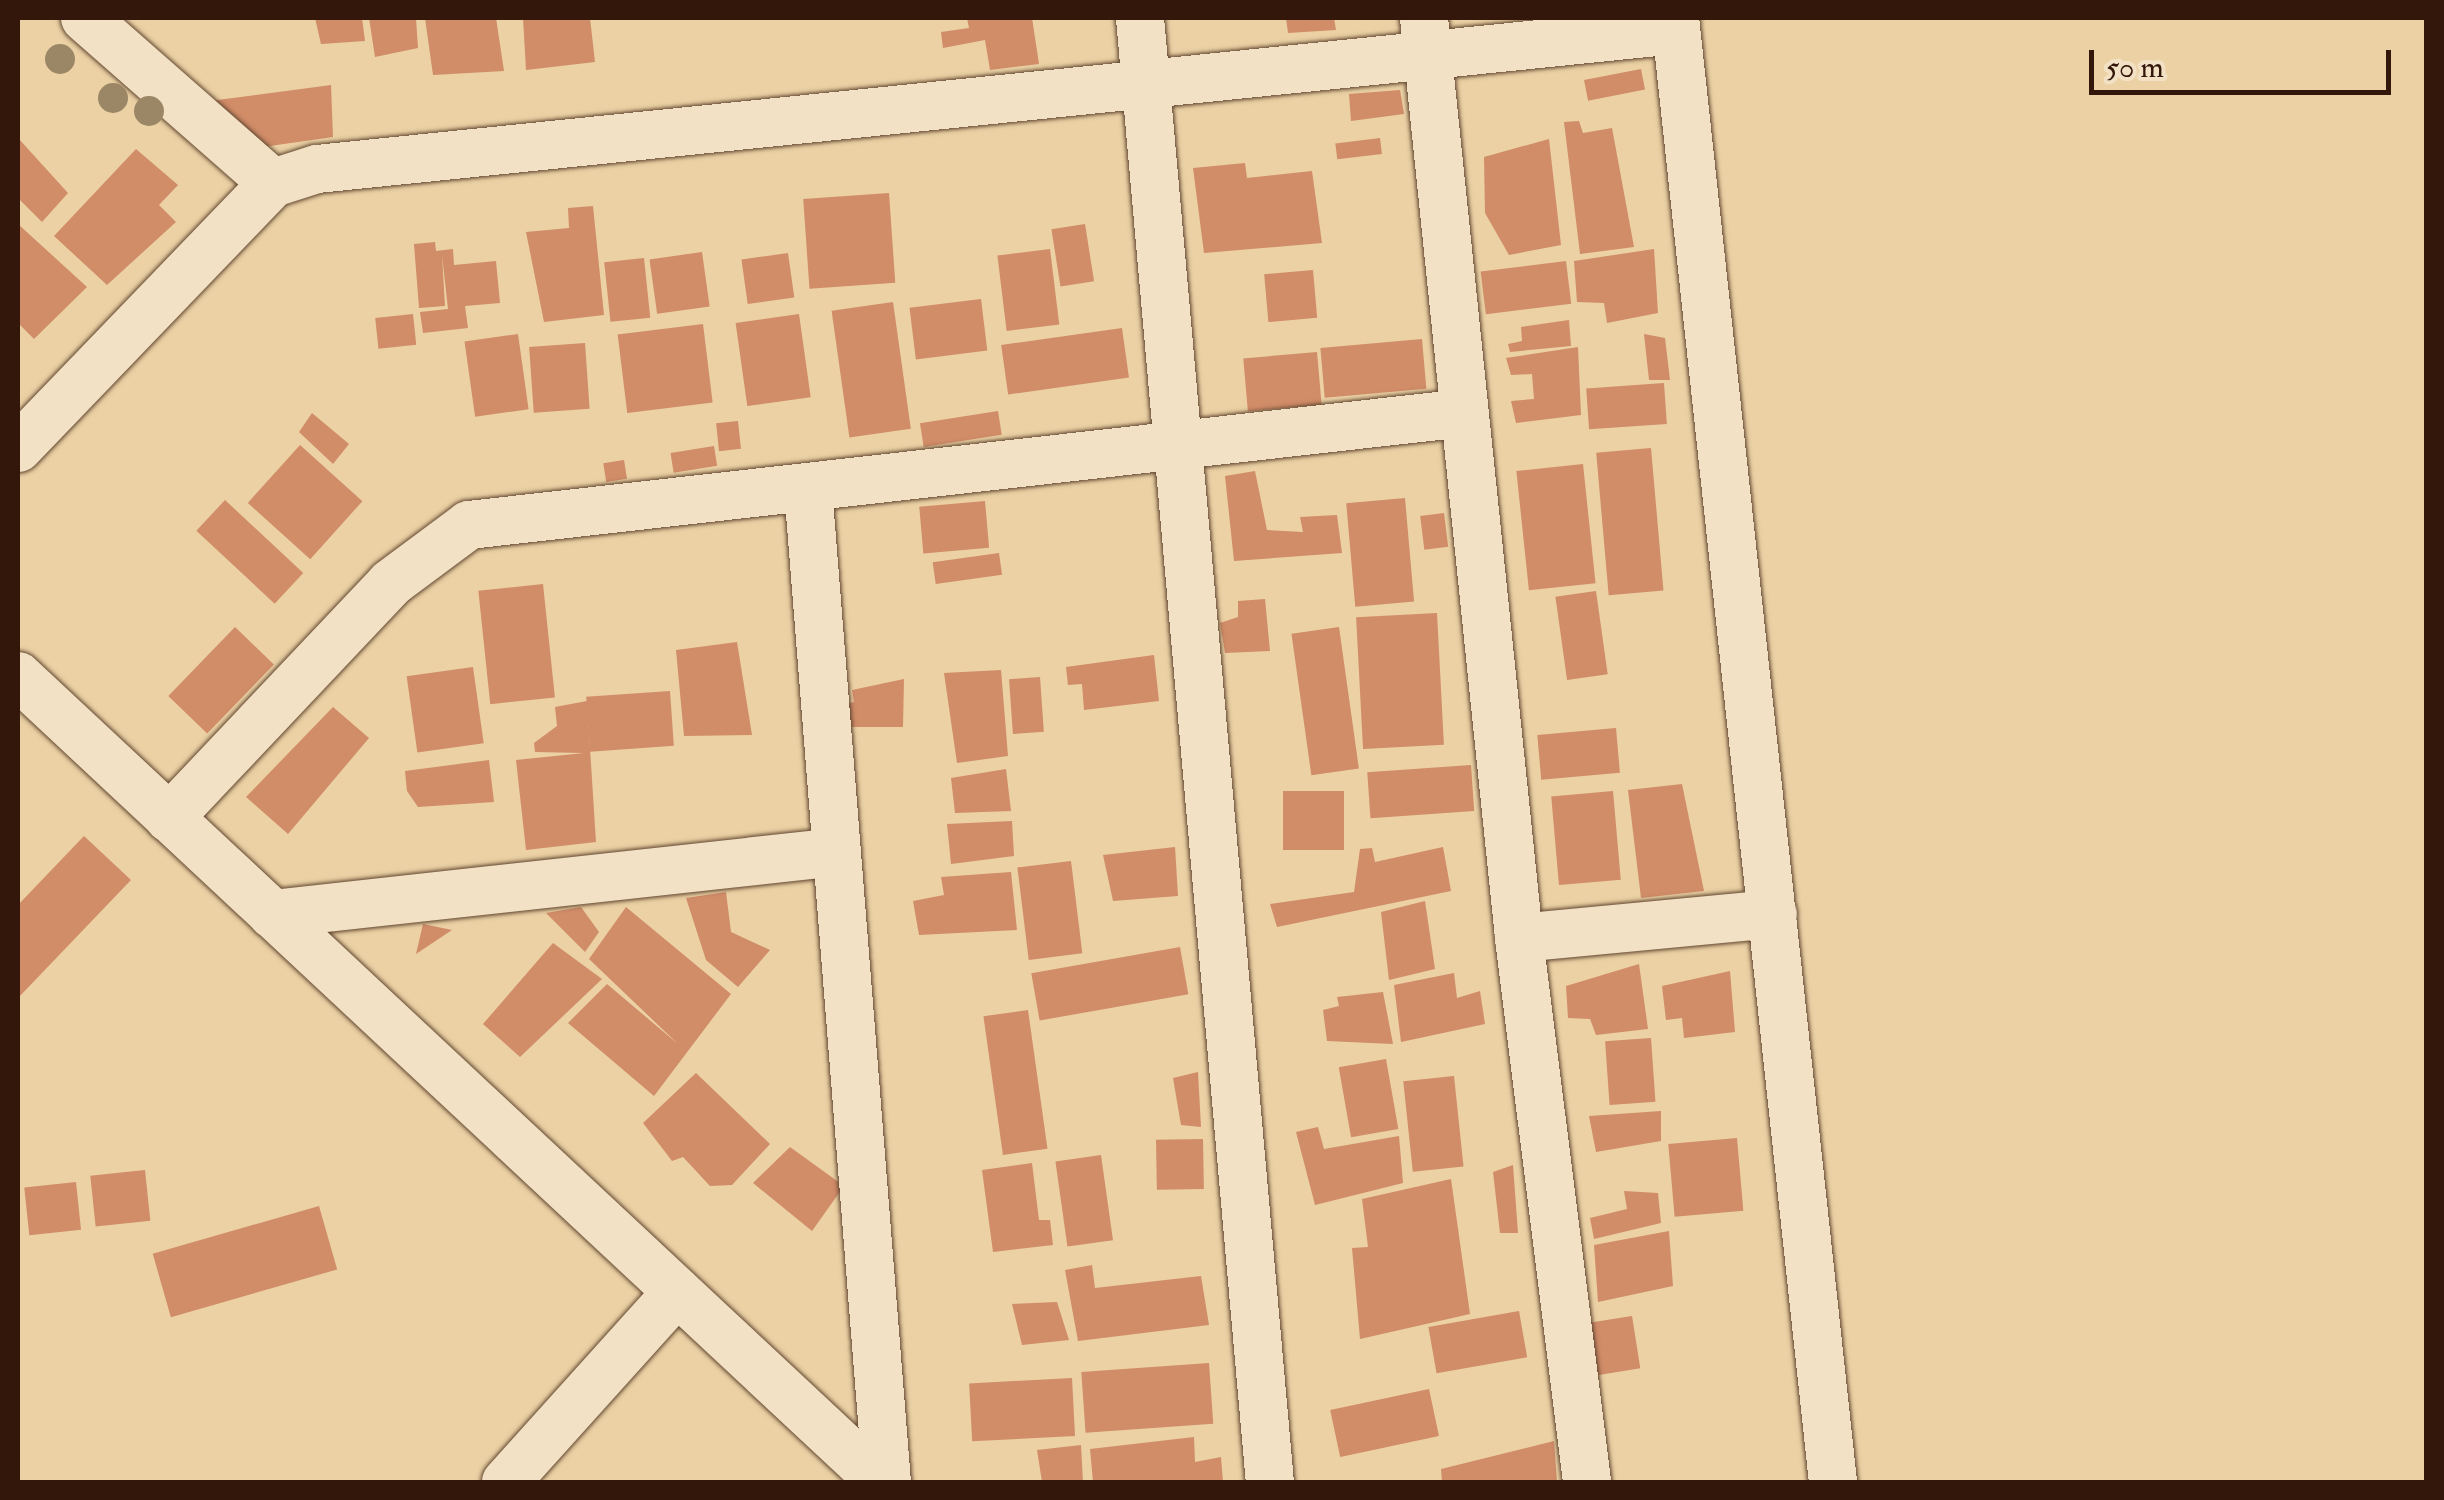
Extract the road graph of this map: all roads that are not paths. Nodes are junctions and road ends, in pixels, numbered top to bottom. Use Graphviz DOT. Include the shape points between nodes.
graph roads {
  1 [pos="85,18"];
  2 [pos="1140,18"];
  3 [pos="1675,24"];
  4 [pos="1426,37"];
  5 [pos="1148,84"];
  6 [pos="273,183"];
  7 [pos="1465,413"];
  8 [pos="1183,447"];
  9 [pos="18,448"];
  10 [pos="808,488"];
  11 [pos="18,676"];
  12 [pos="170,818"];
  13 [pos="837,852"];
  14 [pos="272,914"];
  15 [pos="1773,914"];
  16 [pos="1519,938"];
  17 [pos="677,1292"];
  18 [pos="506,1482"];
  19 [pos="884,1482"];
  20 [pos="1270,1482"];
  21 [pos="1587,1482"];
  22 [pos="1832,1482"];
  1 -- 6 [label="street"];
  2 -- 5 [label="street"];
  3 -- 4 [label="street"];
  3 -- 15 [label="street"];
  4 -- 5 [label="street"];
  4 -- 7 [label="street"];
  5 -- 6 [label="street" via="318,169"];
  5 -- 8 [label="street"];
  6 -- 9 [label="street"];
  7 -- 8 [label="street"];
  7 -- 16 [label="street"];
  8 -- 10 [label="street"];
  8 -- 20 [label="street"];
  10 -- 12 [label="street" via="468,526 392,584"];
  10 -- 13 [label="street"];
  11 -- 12 [label="street"];
  12 -- 14 [label="street"];
  13 -- 14 [label="street"];
  13 -- 19 [label="street"];
  14 -- 17 [label="street"];
  15 -- 16 [label="street"];
  15 -- 22 [label="street"];
  16 -- 21 [label="street"];
  17 -- 18 [label="street"];
  17 -- 19 [label="street"];
}
